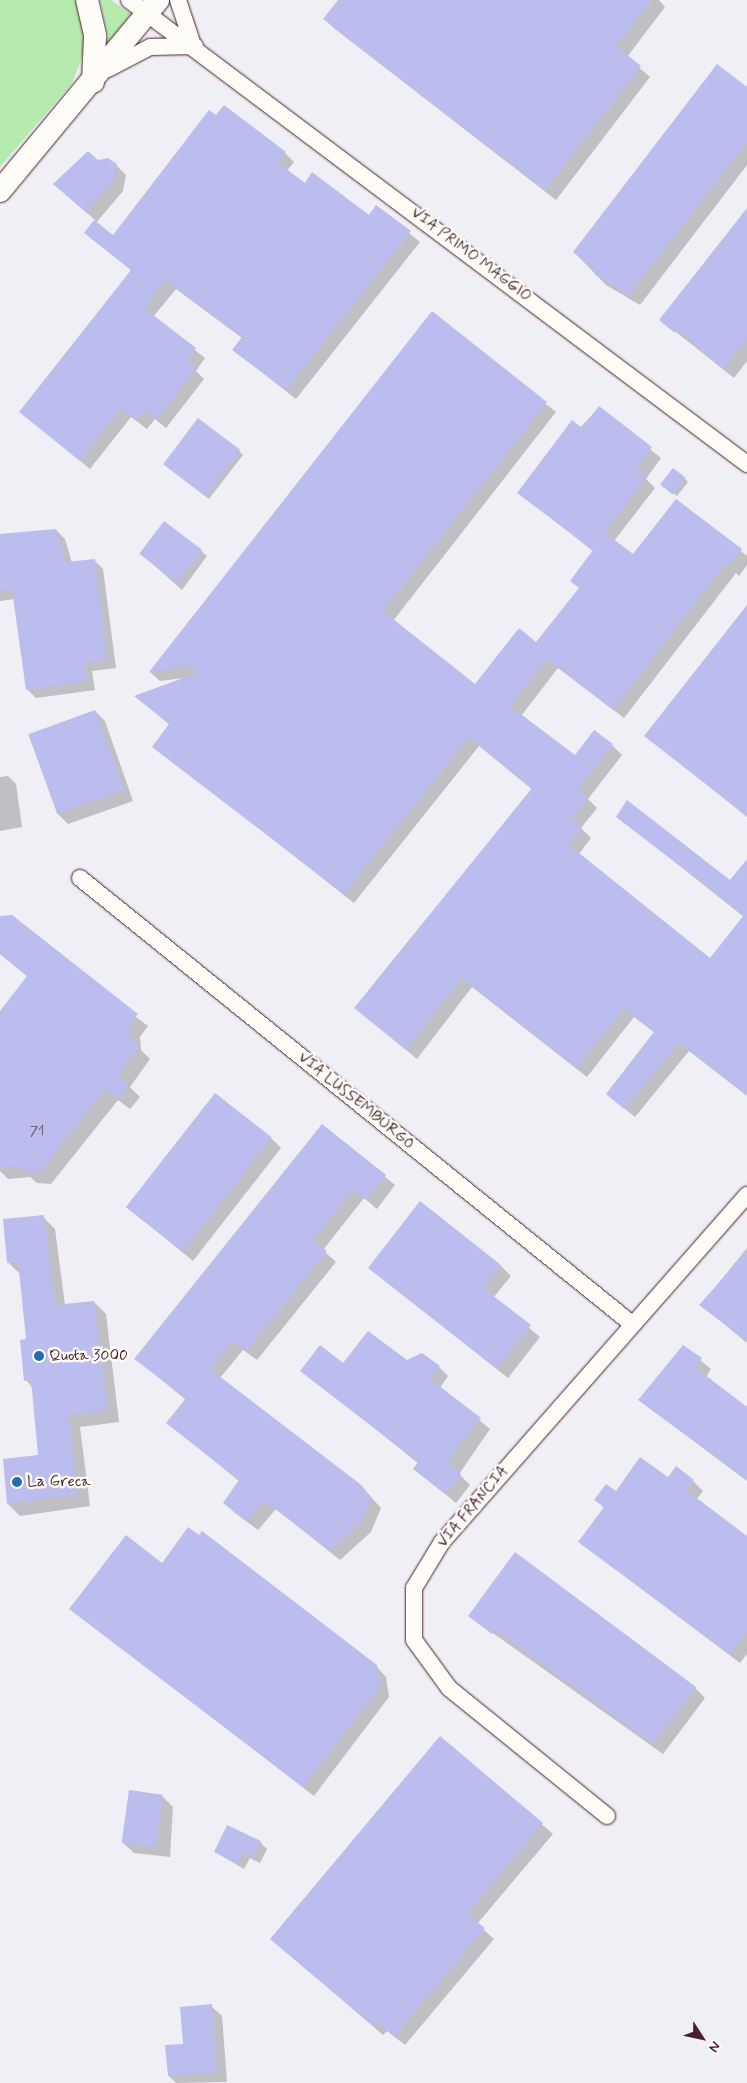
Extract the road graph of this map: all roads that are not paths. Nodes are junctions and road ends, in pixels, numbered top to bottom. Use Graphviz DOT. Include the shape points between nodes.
graph roads {
  1 [pos="87,0"];
  2 [pos="129,0"];
  3 [pos="178,0"];
  4 [pos="153,6"];
  5 [pos="195,46"];
  6 [pos="93,82"];
  7 [pos="0,191"];
  8 [pos="747,464"];
  9 [pos="80,878"];
  10 [pos="747,1195"];
  11 [pos="632,1324"];
  12 [pos="607,1816"];
  1 -- 6 [label="main road" via="96,36"];
  2 -- 4 [label="street, VIA PRIMO MAGGIO"];
  3 -- 5 [label="street"];
  4 -- 5 [label="street, VIA PRIMO MAGGIO"];
  4 -- 6 [label="main road"];
  5 -- 6 [label="street" via="170,44 134,52"];
  5 -- 8 [label="street, VIA PRIMO MAGGIO"];
  6 -- 7 [label="main road"];
  9 -- 11 [label="street, VIA LUSSEMBURGO"];
  10 -- 11 [label="street, VIA FRANCIA"];
  11 -- 12 [label="street, VIA FRANCIA" via="442,1542 414,1588 414,1640 449,1688"];
}
